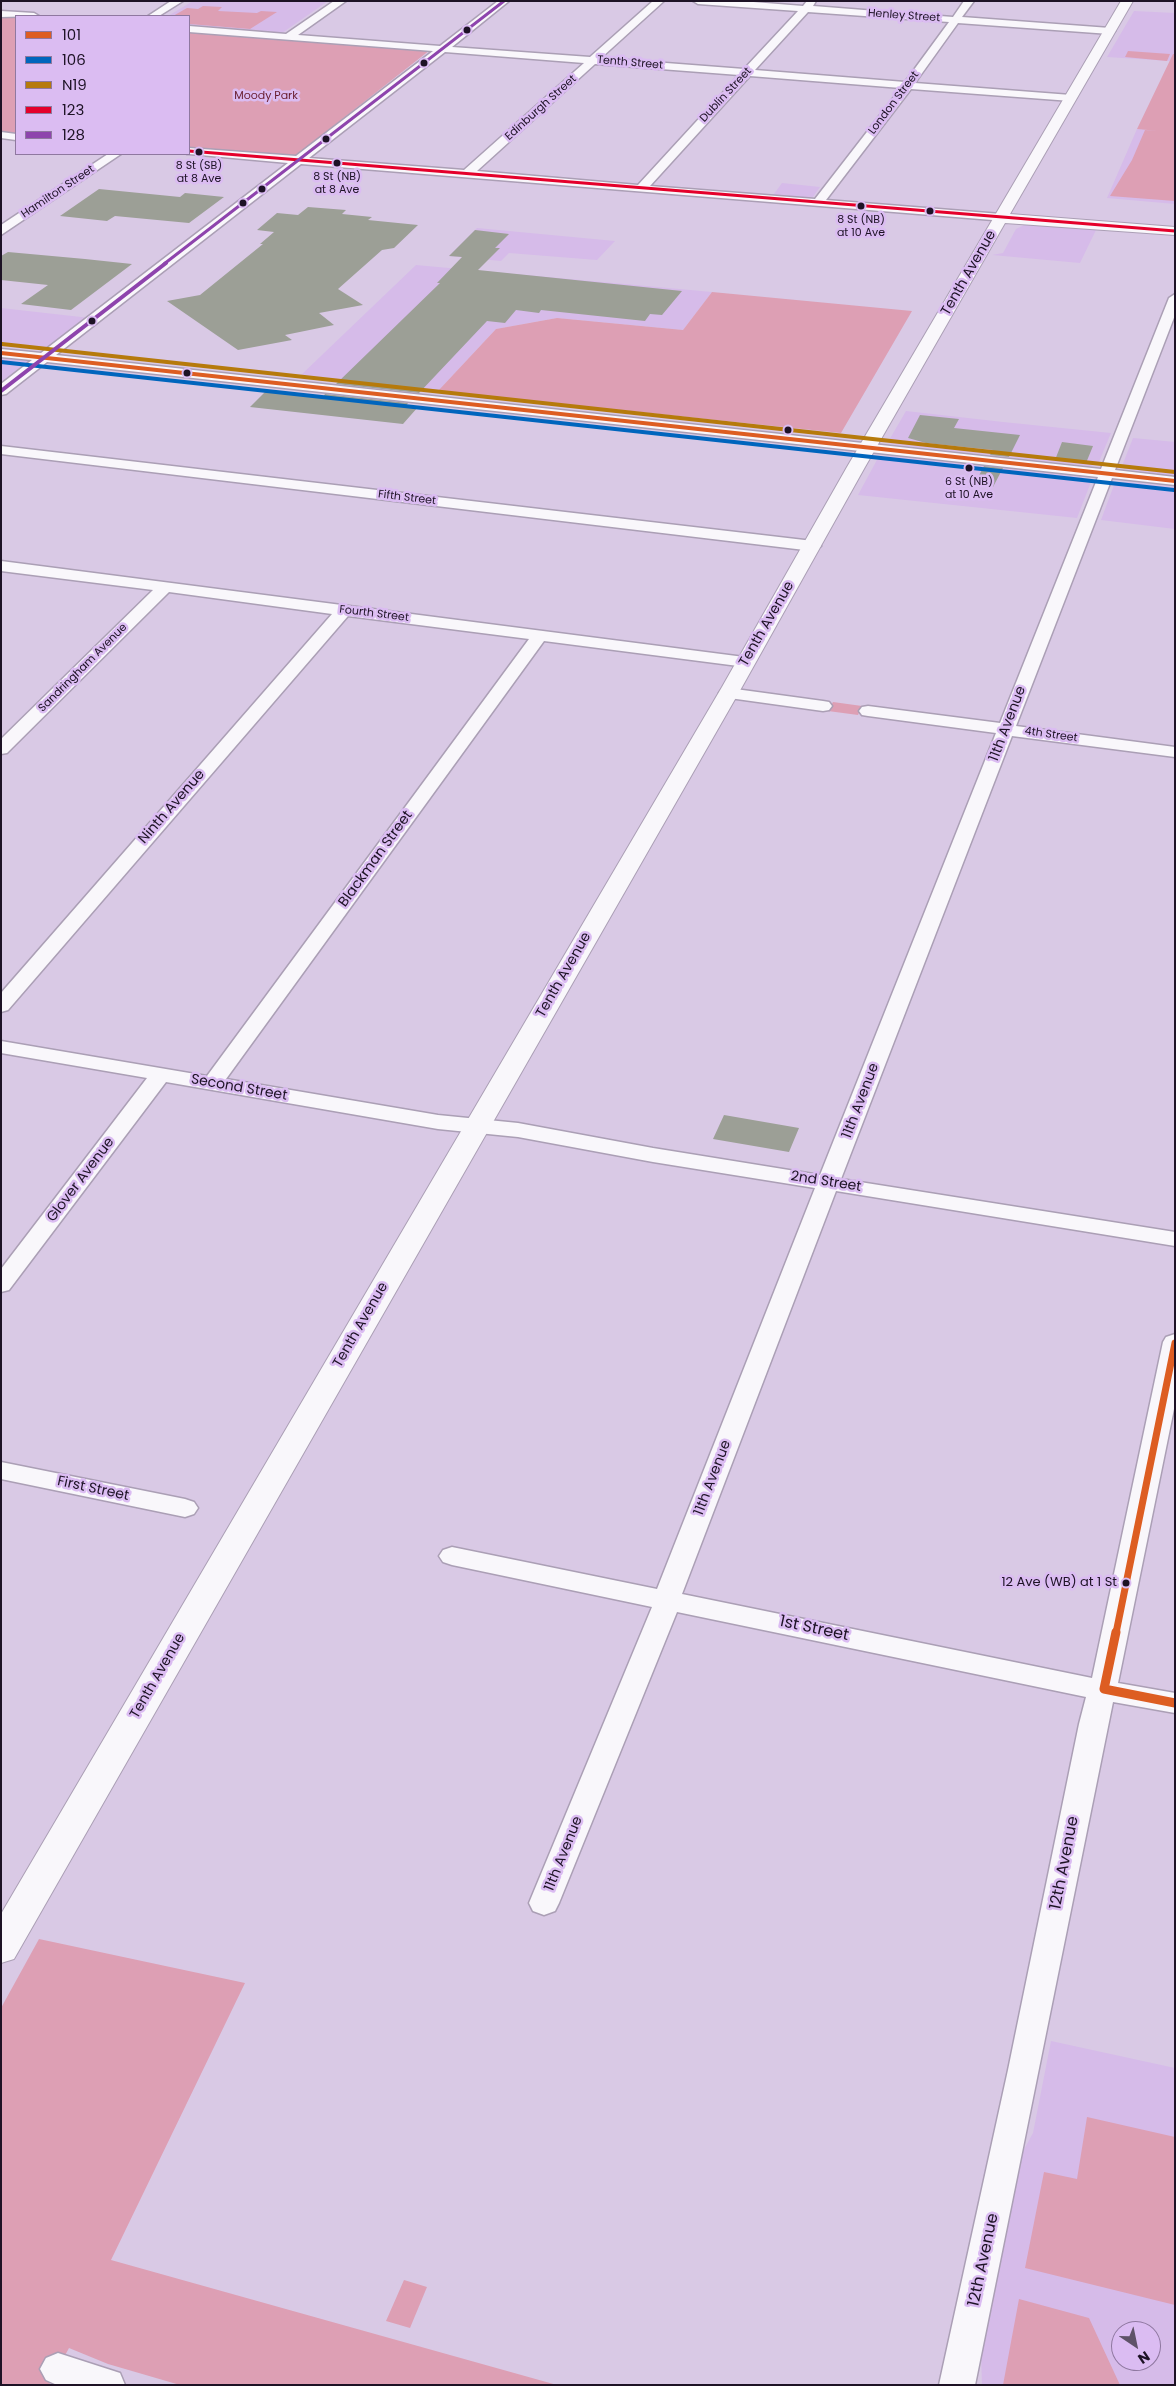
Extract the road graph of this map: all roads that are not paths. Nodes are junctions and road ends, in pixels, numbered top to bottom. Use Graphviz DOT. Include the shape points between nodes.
graph roads {
  1 [pos="178,1"];
  2 [pos="342,1"];
  3 [pos="504,1"];
  4 [pos="659,1"];
  5 [pos="698,1"];
  6 [pos="969,1"];
  7 [pos="1127,1"];
  8 [pos="19,4"];
  9 [pos="810,5"];
  10 [pos="2,14"];
  11 [pos="18,15"];
  12 [pos="155,15"];
  13 [pos="954,20"];
  14 [pos="190,29"];
  15 [pos="1110,31"];
  16 [pos="288,37"];
  17 [pos="444,48"];
  18 [pos="593,60"];
  19 [pos="747,72"];
  20 [pos="908,85"];
  21 [pos="1071,98"];
  22 [pos="1,135"];
  23 [pos="15,137"];
  24 [pos="190,151"];
  25 [pos="114,155"];
  26 [pos="298,161"];
  27 [pos="467,174"];
  28 [pos="640,189"];
  29 [pos="818,204"];
  30 [pos="1001,218"];
  31 [pos="1,231"];
  32 [pos="1175,231"];
  33 [pos="1175,298"];
  34 [pos="1,353"];
  35 [pos="47,358"];
  36 [pos="1,391"];
  37 [pos="868,447"];
  38 [pos="1,450"];
  39 [pos="1106,474"];
  40 [pos="1175,481"];
  41 [pos="813,546"];
  42 [pos="1,566"];
  43 [pos="165,587"];
  44 [pos="344,610"];
  45 [pos="540,635"];
  46 [pos="746,662"];
  47 [pos="728,693"];
  48 [pos="823,706"];
  49 [pos="868,711"];
  50 [pos="1005,729"];
  51 [pos="1,749"];
  52 [pos="1175,752"];
  53 [pos="1,1006"];
  54 [pos="1,1047"];
  55 [pos="161,1074"];
  56 [pos="213,1083"];
  57 [pos="476,1126"];
  58 [pos="829,1182"];
  59 [pos="1175,1239"];
  60 [pos="1,1285"];
  61 [pos="1175,1342"];
  62 [pos="1,1470"];
  63 [pos="186,1508"];
  64 [pos="452,1556"];
  65 [pos="667,1600"];
  66 [pos="1104,1689"];
  67 [pos="1175,1703"];
  68 [pos="544,1903"];
  69 [pos="1,1948"];
  70 [pos="58,2369"];
  71 [pos="107,2385"];
  72 [pos="957,2385"];
  1 -- 12 [label="street"];
  2 -- 16 [label="street"];
  3 -- 17 [label="street"];
  4 -- 18 [label="street, Edinburgh Street"];
  5 -- 9 [label="street, Henley Street"];
  6 -- 13 [label="street, London Street"];
  7 -- 15 [label="main road, Tenth Avenue"];
  8 -- 10 [label="street"];
  9 -- 13 [label="street, Henley Street"];
  9 -- 19 [label="street, Dublin Street"];
  10 -- 11 [label="street"];
  13 -- 15 [label="street, Henley Street"];
  13 -- 20 [label="street, London Street"];
  14 -- 16 [label="street, Tenth Street"];
  15 -- 21 [label="main road, Tenth Avenue"];
  16 -- 17 [label="street, Tenth Street"];
  17 -- 18 [label="street, Tenth Street"];
  17 -- 26 [label="street"];
  18 -- 19 [label="street, Tenth Street"];
  18 -- 27 [label="street, Edinburgh Street"];
  19 -- 20 [label="street, Tenth Street"];
  19 -- 28 [label="street, Dublin Street"];
  20 -- 21 [label="street, Tenth Street"];
  20 -- 29 [label="street, London Street"];
  21 -- 30 [label="main road, Tenth Avenue"];
  22 -- 23 [label="street"];
  24 -- 26 [label="street"];
  25 -- 31 [label="street, Hamilton Street"];
  26 -- 27 [label="street"];
  26 -- 35 [label="street"];
  27 -- 28 [label="street"];
  28 -- 29 [label="street"];
  29 -- 30 [label="street"];
  30 -- 32 [label="main road"];
  30 -- 37 [label="main road, Tenth Avenue"];
  33 -- 39 [label="street, 11th Avenue"];
  34 -- 35 [label="street"];
  35 -- 36 [label="street"];
  35 -- 37 [label="street"];
  37 -- 39 [label="street"];
  37 -- 41 [label="main road, Tenth Avenue"];
  38 -- 41 [label="street, Fifth Street"];
  39 -- 40 [label="street"];
  39 -- 50 [label="street, 11th Avenue"];
  41 -- 46 [label="main road, Tenth Avenue"];
  42 -- 43 [label="street, Fourth Street"];
  43 -- 44 [label="street, Fourth Street"];
  43 -- 51 [label="street, Sandringham Avenue"];
  44 -- 45 [label="street, Fourth Street"];
  44 -- 53 [label="street, Ninth Avenue"];
  45 -- 46 [label="street, Fourth Street"];
  45 -- 56 [label="street, Blackman Street"];
  46 -- 47 [label="main road, Tenth Avenue"];
  47 -- 48 [label="street"];
  47 -- 57 [label="main road, Tenth Avenue"];
  49 -- 50 [label="street, 4th Street"];
  50 -- 52 [label="street, 4th Street"];
  50 -- 58 [label="street, 11th Avenue"];
  54 -- 55 [label="street, Second Street"];
  55 -- 56 [label="street, Second Street"];
  55 -- 60 [label="street, Glover Avenue"];
  56 -- 57 [label="street, Second Street"];
  57 -- 58 [label="street, 2nd Street" via="518,1130"];
  57 -- 69 [label="main road, Tenth Avenue"];
  58 -- 59 [label="street, 2nd Street"];
  58 -- 65 [label="street, 11th Avenue"];
  61 -- 66 [label="street, 12th Avenue"];
  62 -- 63 [label="street, First Street"];
  64 -- 65 [label="street, 1st Street"];
  65 -- 66 [label="street, 1st Street"];
  65 -- 68 [label="street, 11th Avenue"];
  66 -- 67 [label="street, 1st Street"];
  66 -- 72 [label="street, 12th Avenue" via="1093,1724"];
  70 -- 71 [label="street"];
}
